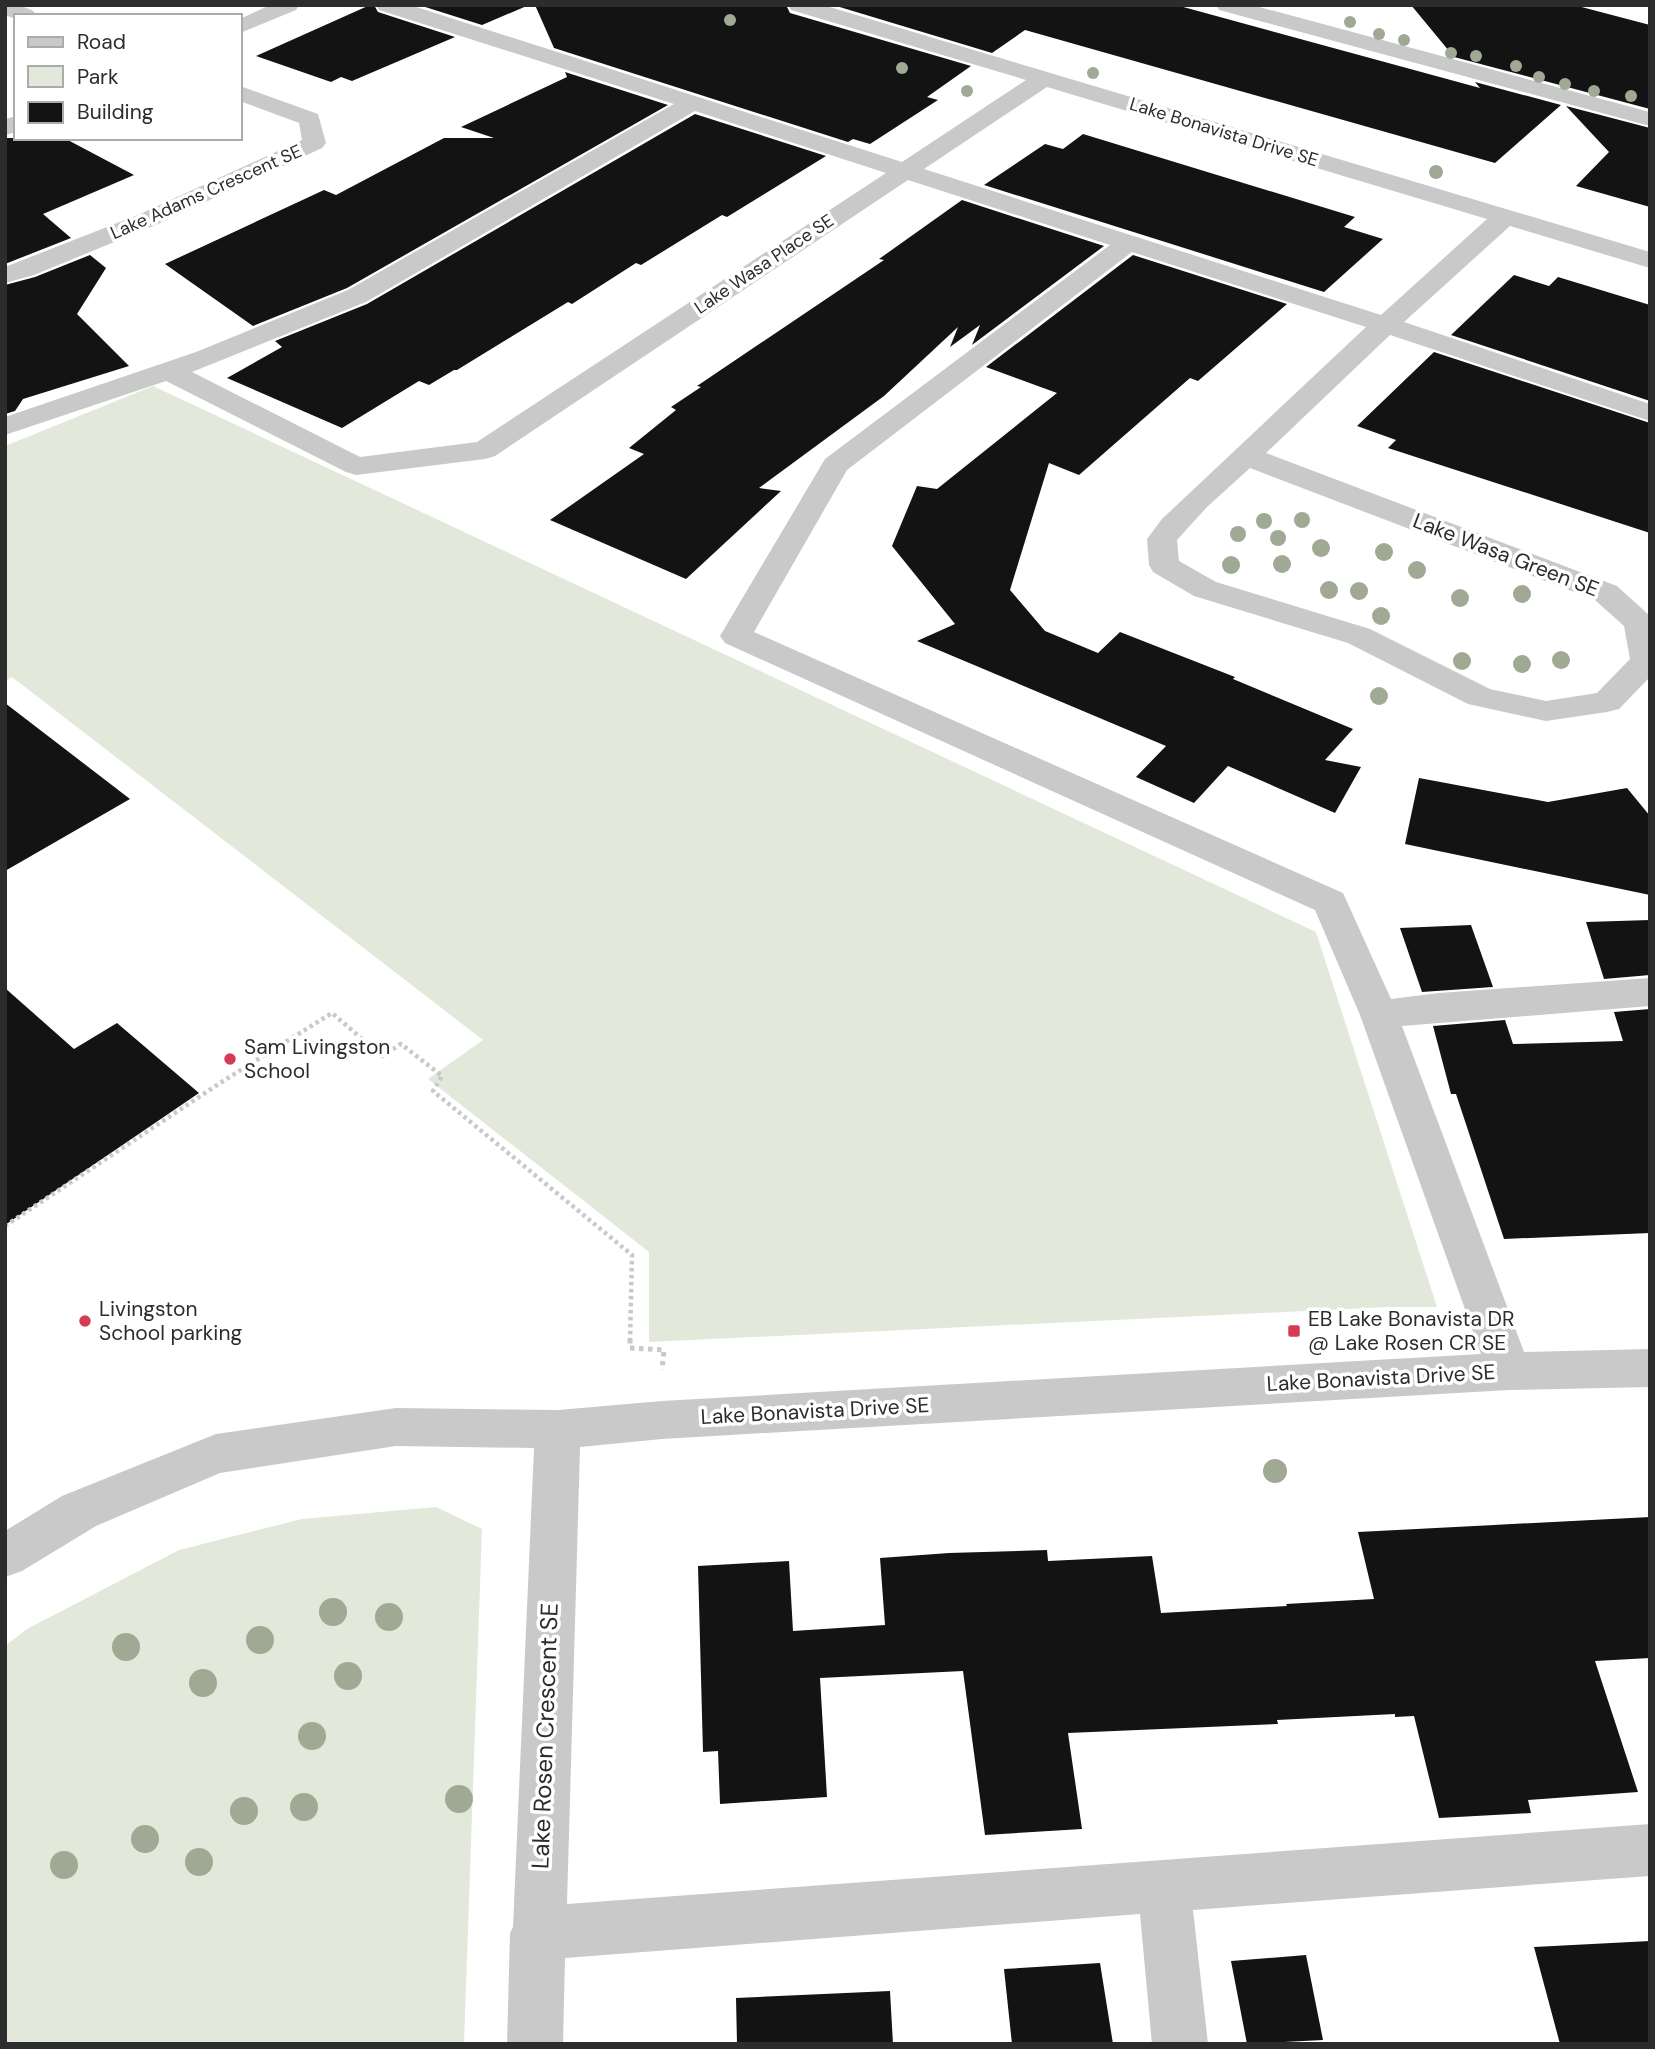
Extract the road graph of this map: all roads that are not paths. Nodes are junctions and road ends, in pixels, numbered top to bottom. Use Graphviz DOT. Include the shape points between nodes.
graph roads {
  1 [pos="288,5"];
  2 [pos="387,5"];
  3 [pos="799,5"];
  4 [pos="1227,5"];
  5 [pos="5,8"];
  6 [pos="22,14"];
  7 [pos="242,26"];
  8 [pos="1044,79"];
  9 [pos="242,94"];
  10 [pos="693,103"];
  11 [pos="1650,119"];
  12 [pos="905,171"];
  13 [pos="1506,216"];
  14 [pos="1128,243"];
  15 [pos="1650,260"];
  16 [pos="5,275"];
  17 [pos="1383,324"];
  18 [pos="168,371"];
  19 [pos="1650,413"];
  20 [pos="5,427"];
  21 [pos="1246,456"];
  22 [pos="1650,992"];
  23 [pos="1379,1015"];
  24 [pos="1650,1368"];
  25 [pos="1510,1371"];
  26 [pos="558,1429"];
  27 [pos="5,1556"];
  28 [pos="1650,1850"];
  29 [pos="1164,1885"];
  30 [pos="537,1933"];
  31 [pos="535,2044"];
  32 [pos="1180,2044"];
  1 -- 7 [label="street"];
  2 -- 10 [label="street"];
  3 -- 8 [label="street, Lake Bonavista Drive SE"];
  4 -- 11 [label="street"];
  5 -- 6 [label="street"];
  8 -- 12 [label="street, Lake Wasa Place SE"];
  8 -- 13 [label="street, Lake Bonavista Drive SE"];
  9 -- 16 [label="street, Lake Adams Crescent SE" via="310,119 314,143 149,219"];
  10 -- 12 [label="street"];
  10 -- 18 [label="street" via="357,296"];
  12 -- 14 [label="street"];
  12 -- 18 [label="street, Lake Wasa Place SE" via="485,450 356,466"];
  13 -- 15 [label="street, Lake Bonavista Drive SE"];
  13 -- 17 [label="street, Lake Wasa Green SE"];
  14 -- 17 [label="street"];
  14 -- 23 [label="street" via="835,465 736,636 1330,902"];
  17 -- 19 [label="street"];
  17 -- 21 [label="street, Lake Wasa Green SE"];
  18 -- 20 [label="street"];
  21 -- 21 [label="street, Lake Wasa Green SE" via="1180,514 1162,540 1164,565 1206,589 1359,636 1480,697 1546,710 1607,702 1647,661 1639,623 1606,593"];
  22 -- 23 [label="street"];
  23 -- 25 [label="street"];
  24 -- 25 [label="street, Lake Bonavista Drive SE"];
  25 -- 26 [label="street, Lake Bonavista Drive SE"];
  26 -- 27 [label="street, Lake Bonavista Drive SE" via="396,1427 216,1454 79,1511"];
  26 -- 30 [label="street, Lake Rosen Crescent SE"];
  28 -- 29 [label="street"];
  29 -- 30 [label="street"];
  29 -- 32 [label="street"];
  30 -- 31 [label="street, Lake Rosen Crescent SE"];
}
